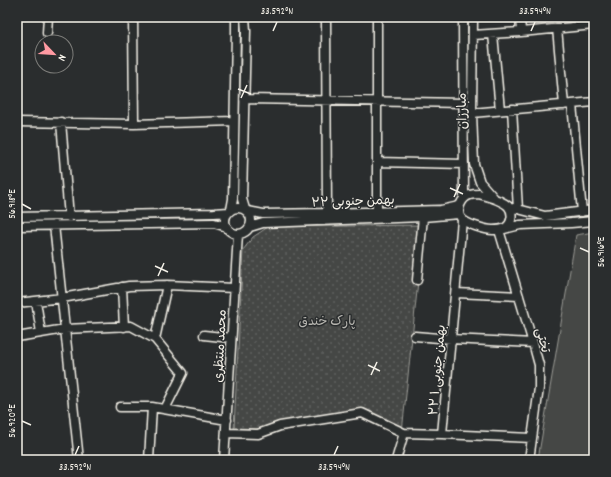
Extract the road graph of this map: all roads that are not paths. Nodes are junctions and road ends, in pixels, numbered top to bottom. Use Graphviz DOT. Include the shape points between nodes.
graph roads {
  1 [pos="48,17"];
  2 [pos="133,17"];
  3 [pos="236,17"];
  4 [pos="245,17"];
  5 [pos="326,17"];
  6 [pos="377,17"];
  7 [pos="463,17"];
  8 [pos="473,17"];
  9 [pos="520,17"];
  10 [pos="582,17"];
  11 [pos="594,25"];
  12 [pos="583,26"];
  13 [pos="557,28"];
  14 [pos="521,32"];
  15 [pos="47,33"];
  16 [pos="493,34"];
  17 [pos="473,35"];
  18 [pos="244,99"];
  19 [pos="326,101"];
  20 [pos="377,102"];
  21 [pos="594,102"];
  22 [pos="463,103"];
  23 [pos="568,104"];
  24 [pos="512,109"];
  25 [pos="500,110"];
  26 [pos="472,113"];
  27 [pos="234,121"];
  28 [pos="17,122"];
  29 [pos="61,122"];
  30 [pos="134,124"];
  31 [pos="377,162"];
  32 [pos="464,164"];
  33 [pos="464,198"];
  34 [pos="494,198"];
  35 [pos="507,206"];
  36 [pos="518,209"];
  37 [pos="247,210"];
  38 [pos="594,210"];
  39 [pos="230,211"];
  40 [pos="377,212"];
  41 [pos="582,212"];
  42 [pos="326,213"];
  43 [pos="460,213"];
  44 [pos="125,215"];
  45 [pos="17,217"];
  46 [pos="69,217"];
  47 [pos="423,217"];
  48 [pos="594,221"];
  49 [pos="126,224"];
  50 [pos="54,225"];
  51 [pos="17,226"];
  52 [pos="227,227"];
  53 [pos="250,227"];
  54 [pos="501,230"];
  55 [pos="238,234"];
  56 [pos="416,280"];
  57 [pos="167,285"];
  58 [pos="122,287"];
  59 [pos="234,288"];
  60 [pos="456,293"];
  61 [pos="519,296"];
  62 [pos="62,298"];
  63 [pos="36,301"];
  64 [pos="17,303"];
  65 [pos="124,327"];
  66 [pos="65,329"];
  67 [pos="40,333"];
  68 [pos="204,335"];
  69 [pos="414,336"];
  70 [pos="17,337"];
  71 [pos="231,338"];
  72 [pos="451,339"];
  73 [pos="155,340"];
  74 [pos="533,343"];
  75 [pos="120,407"];
  76 [pos="152,407"];
  77 [pos="165,409"];
  78 [pos="227,420"];
  79 [pos="226,433"];
  80 [pos="404,433"];
  81 [pos="442,434"];
  82 [pos="532,438"];
  83 [pos="79,460"];
  84 [pos="149,460"];
  85 [pos="224,460"];
  86 [pos="396,460"];
  87 [pos="529,460"];
  1 -- 15 [label="street"];
  2 -- 30 [label="street"];
  3 -- 27 [label="street"];
  4 -- 18 [label="street"];
  5 -- 19 [label="street"];
  6 -- 20 [label="street"];
  7 -- 22 [label="street, مبارزان"];
  8 -- 17 [label="street, مبارزان"];
  9 -- 14 [label="street"];
  10 -- 12 [label="street"];
  11 -- 12 [label="street"];
  12 -- 13 [label="street"];
  13 -- 14 [label="street"];
  13 -- 23 [label="street"];
  14 -- 16 [label="street"];
  16 -- 17 [label="street"];
  16 -- 25 [label="street"];
  17 -- 26 [label="street, مبارزان"];
  18 -- 19 [label="street"];
  18 -- 37 [label="street" via="242,199"];
  19 -- 20 [label="street"];
  19 -- 42 [label="street"];
  20 -- 22 [label="street"];
  20 -- 31 [label="street"];
  21 -- 23 [label="street"];
  22 -- 32 [label="street, مبارزان"];
  23 -- 24 [label="street"];
  23 -- 41 [label="street"];
  24 -- 25 [label="street"];
  24 -- 36 [label="street"];
  25 -- 26 [label="street"];
  26 -- 34 [label="street, مبارزان" via="474,164 480,182"];
  27 -- 30 [label="street"];
  27 -- 39 [label="street" via="233,198"];
  28 -- 29 [label="street"];
  29 -- 30 [label="street"];
  29 -- 46 [label="street"];
  31 -- 32 [label="street"];
  31 -- 40 [label="street"];
  32 -- 33 [label="street, مبارزان"];
  33 -- 34 [label="street" via="479,194"];
  33 -- 43 [label="street"];
  34 -- 35 [label="street"];
  35 -- 36 [label="street"];
  35 -- 54 [label="street" via="512,218"];
  36 -- 41 [label="street" via="544,216"];
  37 -- 39 [label="street" via="239,207"];
  37 -- 42 [label="street, ۲۲ بهمن جنوبی" via="263,214"];
  37 -- 53 [label="street" via="252,221"];
  38 -- 41 [label="street"];
  39 -- 44 [label="street"];
  39 -- 52 [label="street" via="226,217"];
  40 -- 42 [label="street, ۲۲ بهمن جنوبی"];
  40 -- 43 [label="street, ۲۲ بهمن جنوبی" via="441,210"];
  43 -- 47 [label="street, ۲۲ بهمن جنوبی"];
  43 -- 54 [label="street" via="479,228"];
  43 -- 60 [label="street, ۲۲ بهمن جنوبی ۱"];
  44 -- 46 [label="street"];
  44 -- 49 [label="street"];
  45 -- 46 [label="street"];
  47 -- 53 [label="street, ۲۲ بهمن جنوبی" via="264,223"];
  47 -- 56 [label="street"];
  48 -- 54 [label="street" via="520,225"];
  49 -- 50 [label="street"];
  49 -- 52 [label="street" via="214,223"];
  50 -- 51 [label="street"];
  50 -- 62 [label="street"];
  52 -- 55 [label="street"];
  53 -- 55 [label="street"];
  54 -- 61 [label="street, تختی"];
  55 -- 59 [label="street, محمد منتظری"];
  57 -- 58 [label="street"];
  57 -- 59 [label="street"];
  57 -- 73 [label="street"];
  58 -- 62 [label="street"];
  58 -- 65 [label="street"];
  59 -- 71 [label="street, محمد منتظری"];
  60 -- 61 [label="street"];
  60 -- 72 [label="street, ۲۲ بهمن جنوبی ۱"];
  61 -- 74 [label="street, تختی"];
  62 -- 63 [label="street"];
  62 -- 66 [label="street"];
  63 -- 64 [label="street"];
  63 -- 67 [label="street"];
  65 -- 66 [label="street"];
  65 -- 73 [label="street" via="132,326"];
  66 -- 67 [label="street"];
  66 -- 83 [label="street"];
  67 -- 70 [label="street"];
  68 -- 71 [label="street"];
  69 -- 72 [label="street"];
  71 -- 78 [label="street, محمد منتظری"];
  72 -- 74 [label="street"];
  72 -- 81 [label="street, ۲۲ بهمن جنوبی ۱"];
  73 -- 77 [label="street" via="183,373"];
  74 -- 82 [label="street, تختی" via="540,388"];
  75 -- 76 [label="street"];
  76 -- 77 [label="street"];
  76 -- 84 [label="street"];
  77 -- 78 [label="street"];
  78 -- 79 [label="street, محمد منتظری"];
  79 -- 80 [label="street" via="258,434 280,426 362,413"];
  79 -- 85 [label="street, محمد منتظری"];
  80 -- 81 [label="street"];
  80 -- 86 [label="street"];
  81 -- 82 [label="street, ۲۲ بهمن جنوبی ۱"];
  82 -- 87 [label="street, تختی"];
}
